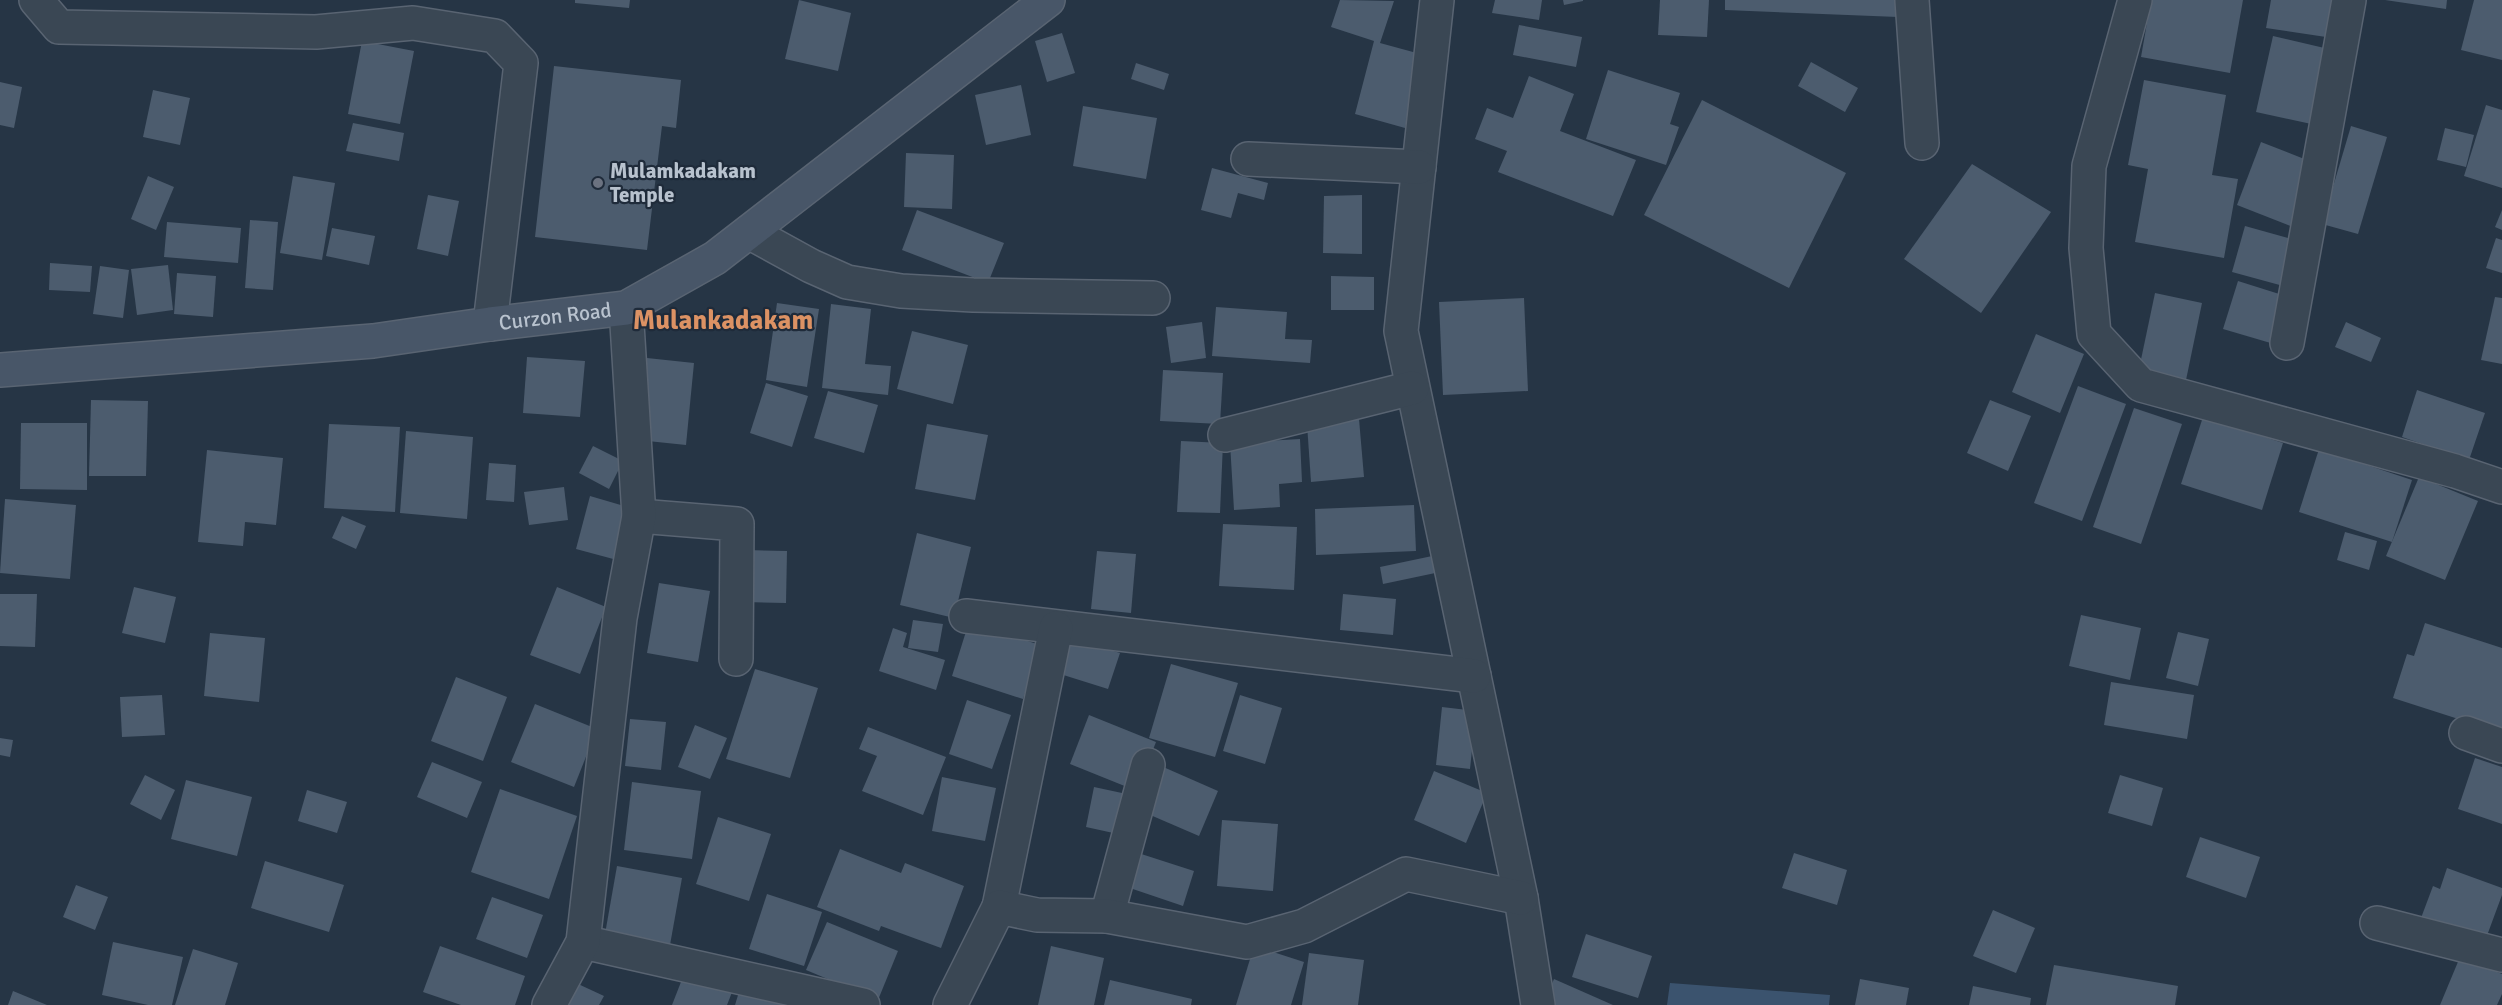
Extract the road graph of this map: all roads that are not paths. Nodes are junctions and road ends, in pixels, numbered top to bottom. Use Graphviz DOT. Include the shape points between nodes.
graph roads {
  1 [pos="36,0"];
  2 [pos="1048,0"];
  3 [pos="1437,0"];
  4 [pos="1912,0"];
  5 [pos="2135,0"];
  6 [pos="2349,0"];
  7 [pos="1922,143"];
  8 [pos="1248,159"];
  9 [pos="1419,167"];
  10 [pos="749,231"];
  11 [pos="1153,298"];
  12 [pos="626,308"];
  13 [pos="490,324"];
  14 [pos="2287,343"];
  15 [pos="0,370"];
  16 [pos="1412,388"];
  17 [pos="1225,435"];
  18 [pos="2502,487"];
  19 [pos="639,516"];
  20 [pos="966,616"];
  21 [pos="1056,628"];
  22 [pos="735,659"];
  23 [pos="1474,676"];
  24 [pos="2466,733"];
  25 [pos="2502,746"];
  26 [pos="1148,765"];
  27 [pos="1521,898"];
  28 [pos="999,907"];
  29 [pos="1107,916"];
  30 [pos="2378,923"];
  31 [pos="583,942"];
  32 [pos="2502,955"];
  33 [pos="549,1005"];
  34 [pos="863,1005"];
  35 [pos="950,1005"];
  36 [pos="1538,1005"];
  1 -- 13 [label="street" via="59,27 316,32 413,22 495,36 521,63"];
  2 -- 10 [label="main road, Curzon Road"];
  3 -- 9 [label="street"];
  4 -- 7 [label="street"];
  5 -- 18 [label="street" via="2089,166 2086,248 2094,334 2141,385"];
  6 -- 14 [label="street"];
  8 -- 9 [label="street"];
  9 -- 16 [label="street" via="1401,332"];
  10 -- 11 [label="street" via="847,282 901,291"];
  10 -- 12 [label="main road, Curzon Road" via="715,258"];
  12 -- 13 [label="main road, Curzon Road"];
  12 -- 19 [label="street"];
  13 -- 15 [label="main road, Curzon Road" via="373,341"];
  16 -- 17 [label="street"];
  16 -- 23 [label="street"];
  19 -- 22 [label="street" via="736,524"];
  19 -- 31 [label="street" via="621,618"];
  20 -- 21 [label="street"];
  21 -- 23 [label="street"];
  21 -- 28 [label="street"];
  23 -- 27 [label="street"];
  24 -- 25 [label="street"];
  26 -- 29 [label="street"];
  27 -- 29 [label="street" via="1406,874 1304,926 1247,942"];
  27 -- 36 [label="street"];
  28 -- 29 [label="street" via="1037,915"];
  28 -- 35 [label="street"];
  30 -- 32 [label="street"];
  31 -- 33 [label="street"];
  31 -- 34 [label="street"];
}
